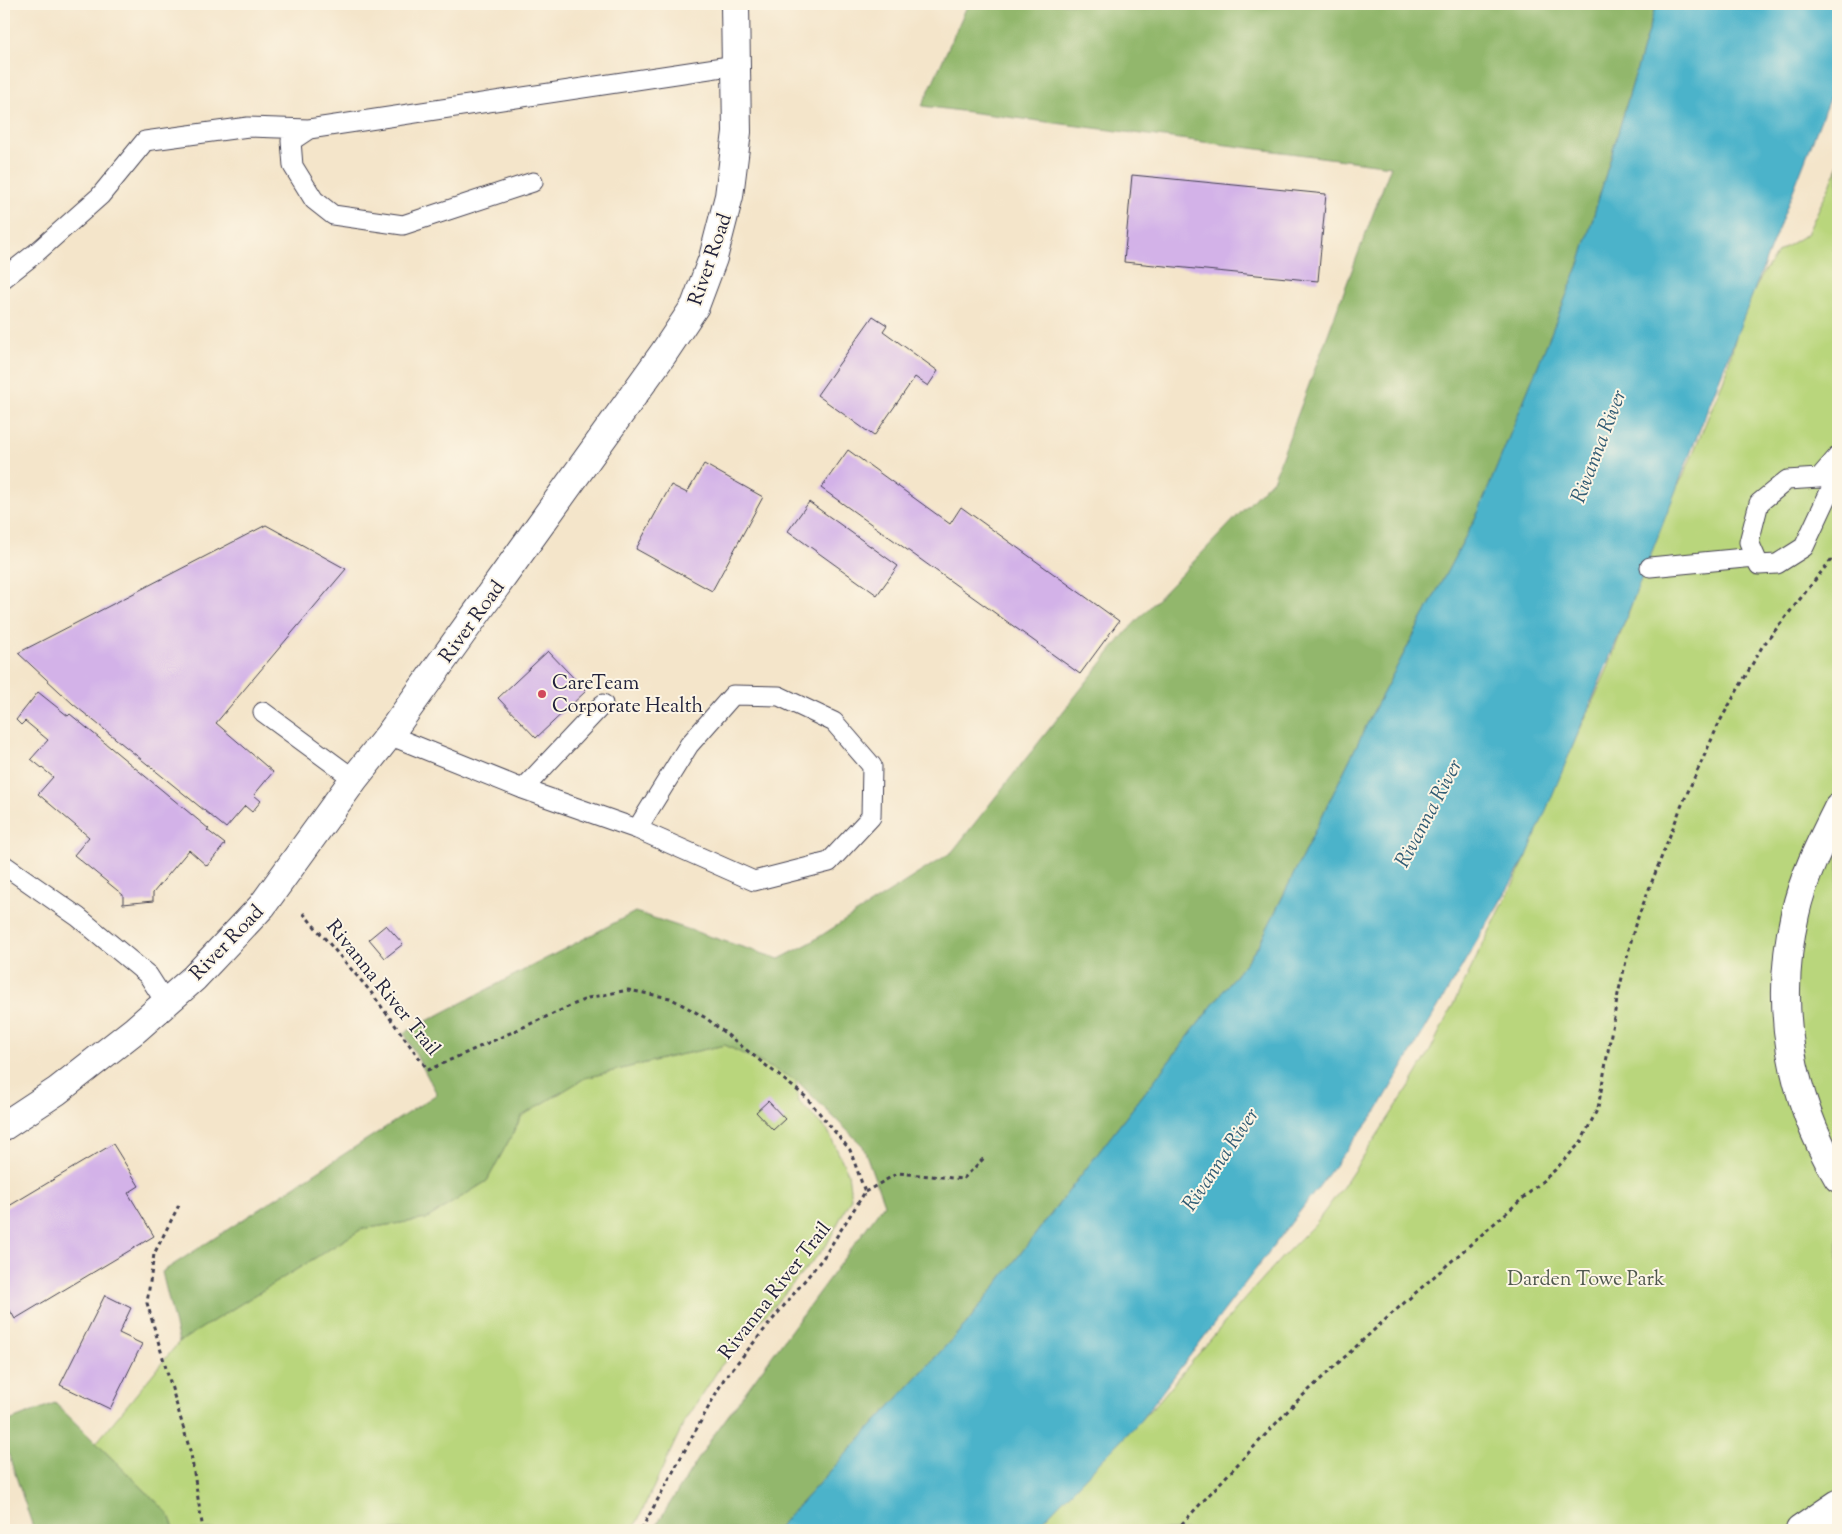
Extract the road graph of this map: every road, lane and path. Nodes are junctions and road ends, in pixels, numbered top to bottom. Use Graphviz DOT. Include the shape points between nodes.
graph roads {
  1 [pos="735,4"];
  2 [pos="736,65"];
  3 [pos="309,129"];
  4 [pos="533,182"];
  5 [pos="1838,243"];
  6 [pos="1838,275"];
  7 [pos="4,278"];
  8 [pos="1838,456"];
  9 [pos="1838,474"];
  10 [pos="1838,551"];
  11 [pos="1755,557"];
  12 [pos="1650,567"];
  13 [pos="603,704"];
  14 [pos="264,712"];
  15 [pos="389,735"];
  16 [pos="354,779"];
  17 [pos="523,789"];
  18 [pos="1838,808"];
  19 [pos="637,829"];
  20 [pos="4,865"];
  21 [pos="303,913"];
  22 [pos="166,1003"];
  23 [pos="1838,1009"];
  24 [pos="1838,1037"];
  25 [pos="4,1126"];
  26 [pos="985,1157"];
  27 [pos="1838,1178"];
  28 [pos="865,1192"];
  29 [pos="179,1205"];
  30 [pos="1838,1504"];
  31 [pos="204,1530"];
  32 [pos="641,1530"];
  33 [pos="1176,1530"];
  34 [pos="1800,1530"];
  1 -- 2 [label="street, River Road"];
  2 -- 3 [label="lane"];
  2 -- 15 [label="street, River Road" via="737,132 729,196 713,258 695,306"];
  3 -- 4 [label="lane" via="291,141 293,166 314,200 333,215 404,225"];
  3 -- 7 [label="lane" via="248,127 145,141 100,196"];
  5 -- 6 [label="path"];
  8 -- 11 [label="lane" via="1819,478 1787,480 1759,504 1749,542"];
  9 -- 11 [label="lane" via="1804,547 1777,564 1759,565"];
  10 -- 33 [label="path" via="1762,647 1720,721 1681,807 1635,925 1618,994 1598,1108 1581,1142 1555,1170 1297,1401"];
  11 -- 12 [label="lane"];
  13 -- 17 [label="lane"];
  14 -- 16 [label="lane"];
  15 -- 16 [label="street, River Road"];
  15 -- 17 [label="lane"];
  16 -- 22 [label="street, River Road" via="262,906"];
  17 -- 19 [label="lane"];
  18 -- 27 [label="street" via="1816,852 1795,912 1788,952 1786,994 1789,1045 1802,1098"];
  19 -- 19 [label="lane" via="754,881 829,862 871,817 872,766 834,722 779,696 733,695 688,745"];
  20 -- 22 [label="lane" via="78,917 148,975"];
  21 -- 28 [label="path, Rivanna River Trail" via="370,991 428,1070 588,998 628,990 670,998 706,1018 806,1097 850,1150"];
  22 -- 25 [label="street, River Road" via="57,1091"];
  23 -- 24 [label="path"];
  26 -- 28 [label="path" via="963,1180 898,1173"];
  28 -- 32 [label="path, Rivanna River Trail" via="823,1258 724,1379"];
  29 -- 31 [label="path" via="154,1254 147,1303 190,1454"];
  30 -- 34 [label="street"];
}
